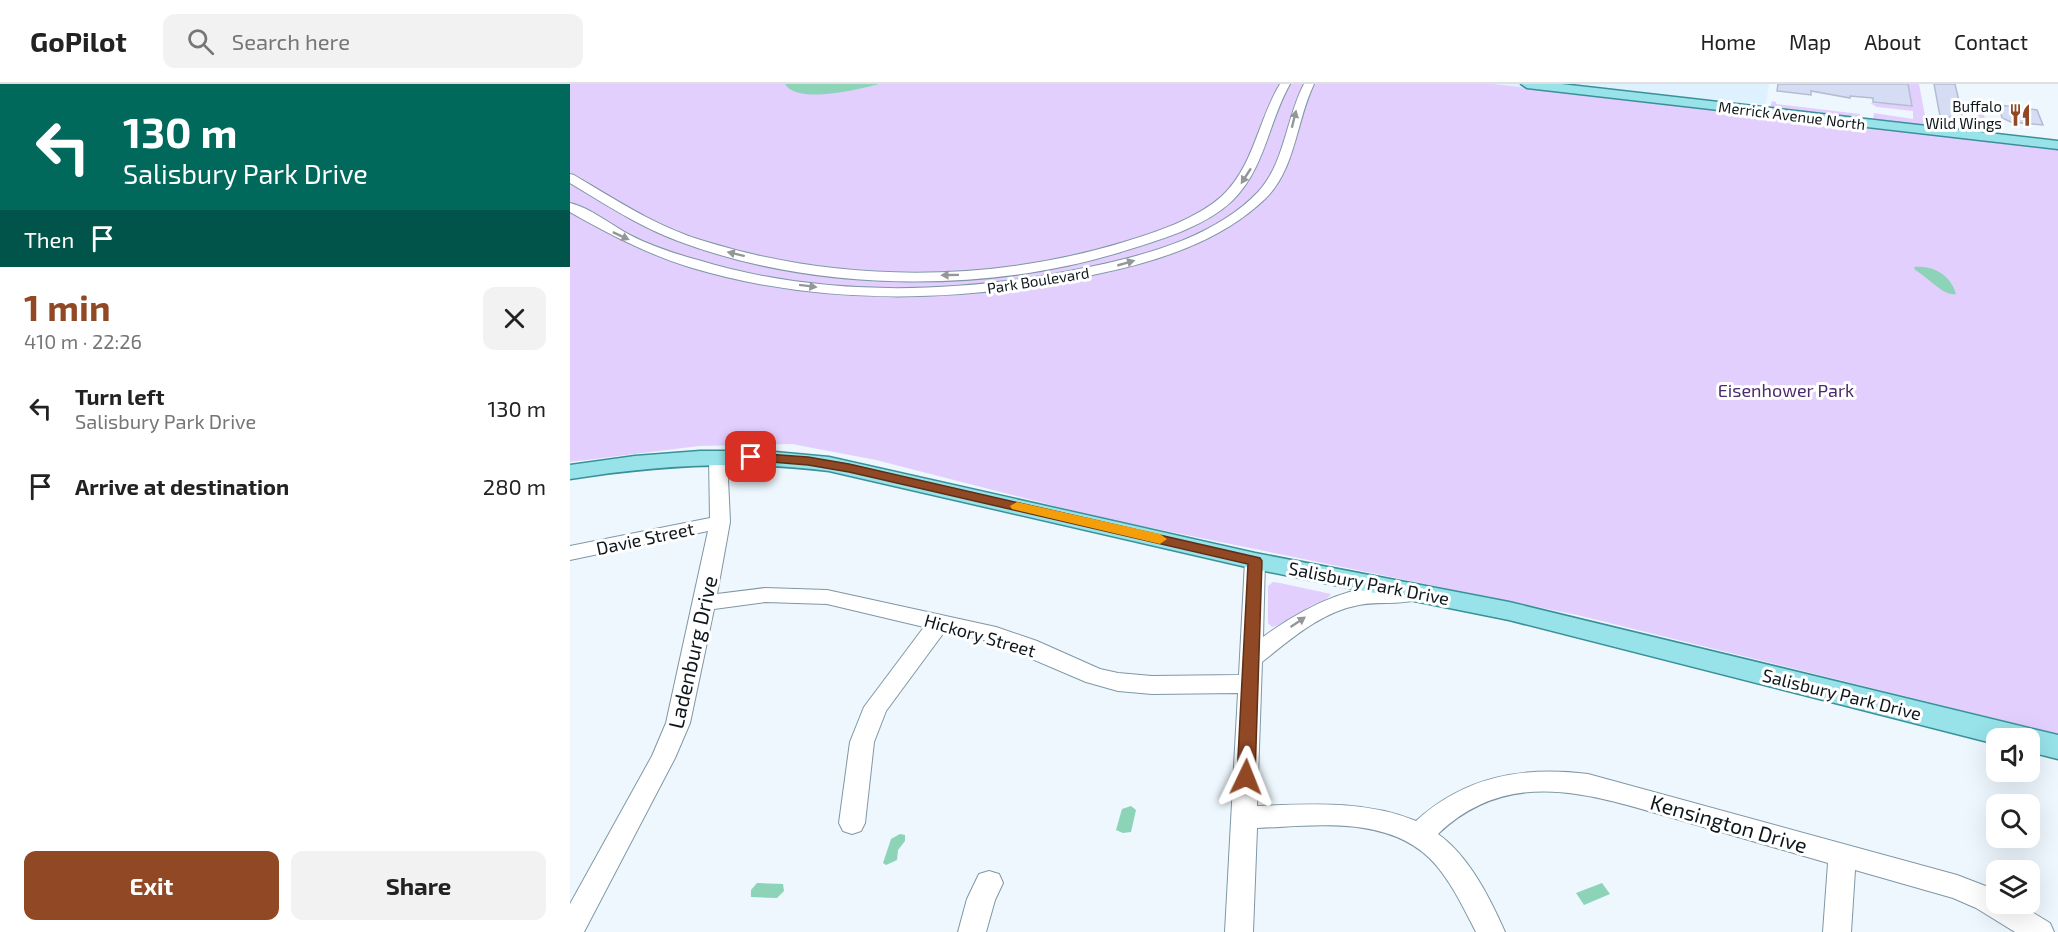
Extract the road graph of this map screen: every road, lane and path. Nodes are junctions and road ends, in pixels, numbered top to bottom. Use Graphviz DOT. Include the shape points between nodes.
graph roads {
  1 [pos="1285,84"];
  2 [pos="1307,84"];
  3 [pos="1527,84"];
  4 [pos="2058,145"];
  5 [pos="1260,147"];
  6 [pos="1287,149"];
  7 [pos="574,184"];
  8 [pos="570,207"];
  9 [pos="627,213"];
  10 [pos="595,223"];
  11 [pos="1185,224"];
  12 [pos="1207,233"];
  13 [pos="876,274"];
  14 [pos="862,290"];
  15 [pos="718,457"];
  16 [pos="570,472"];
  17 [pos="720,522"];
  18 [pos="570,554"];
  19 [pos="1255,561"];
  20 [pos="1432,596"];
  21 [pos="705,603"];
  22 [pos="940,622"];
  23 [pos="1252,658"];
  24 [pos="1251,684"];
  25 [pos="1986,729"];
  26 [pos="2040,742"];
  27 [pos="2058,747"];
  28 [pos="1245,817"];
  29 [pos="852,823"];
  30 [pos="1420,834"];
  31 [pos="1842,855"];
  32 [pos="989,883"];
  33 [pos="570,932"];
  34 [pos="972,932"];
  35 [pos="1239,932"];
  36 [pos="1491,932"];
  37 [pos="1837,932"];
  38 [pos="2040,932"];
  1 -- 5 [label="street, Park Boulevard" via="1270,112"];
  6 -- 2 [label="street, Park Boulevard, one-way"];
  3 -- 4 [label="main road, Merrick Avenue North"];
  5 -- 6 [label="street"];
  5 -- 11 [label="street, Park Boulevard, one-way" via="1244,182 1224,200"];
  6 -- 12 [label="street, Park Boulevard" via="1280,171 1263,195"];
  7 -- 9 [label="street, Park Boulevard"];
  8 -- 10 [label="street, Park Boulevard"];
  9 -- 10 [label="street"];
  13 -- 9 [label="street, Park Boulevard, one-way" via="775,263 735,254 670,234"];
  10 -- 14 [label="street, Park Boulevard, one-way" via="656,252 725,272 814,287"];
  11 -- 12 [label="street"];
  11 -- 13 [label="street, Park Boulevard, one-way" via="1130,246 1054,264 965,275"];
  14 -- 12 [label="street, Park Boulevard, one-way" via="967,290 1055,280 1131,262"];
  13 -- 14 [label="street"];
  15 -- 16 [label="main road, Salisbury Park Drive" via="636,462"];
  15 -- 17 [label="street, Ladenburg Drive"];
  15 -- 19 [label="main road, Salisbury Park Drive" via="829,464"];
  17 -- 18 [label="street, Davie Street"];
  17 -- 21 [label="street, Ladenburg Drive"];
  19 -- 20 [label="main road, Salisbury Park Drive"];
  19 -- 23 [label="street"];
  23 -- 20 [label="street, one-way" via="1293,624 1325,608 1360,597"];
  20 -- 25 [label="main road, Salisbury Park Drive" via="1509,611"];
  21 -- 22 [label="street, Hickory Street" via="765,595 807,595"];
  21 -- 33 [label="street, Ladenburg Drive" via="682,707 668,747"];
  22 -- 24 [label="street, Hickory Street" via="1022,644 1078,670 1118,682"];
  22 -- 29 [label="street" via="873,713 862,742"];
  23 -- 24 [label="street"];
  24 -- 28 [label="street"];
  26 -- 27 [label="main road"];
  28 -- 30 [label="street" via="1363,817"];
  28 -- 35 [label="street"];
  30 -- 31 [label="street, Kensington Drive" via="1445,810 1479,791 1549,779 1609,789"];
  30 -- 36 [label="street" via="1451,864"];
  31 -- 37 [label="street"];
  31 -- 38 [label="street, Kensington Drive" via="1975,894"];
  32 -- 34 [label="street"];
}
